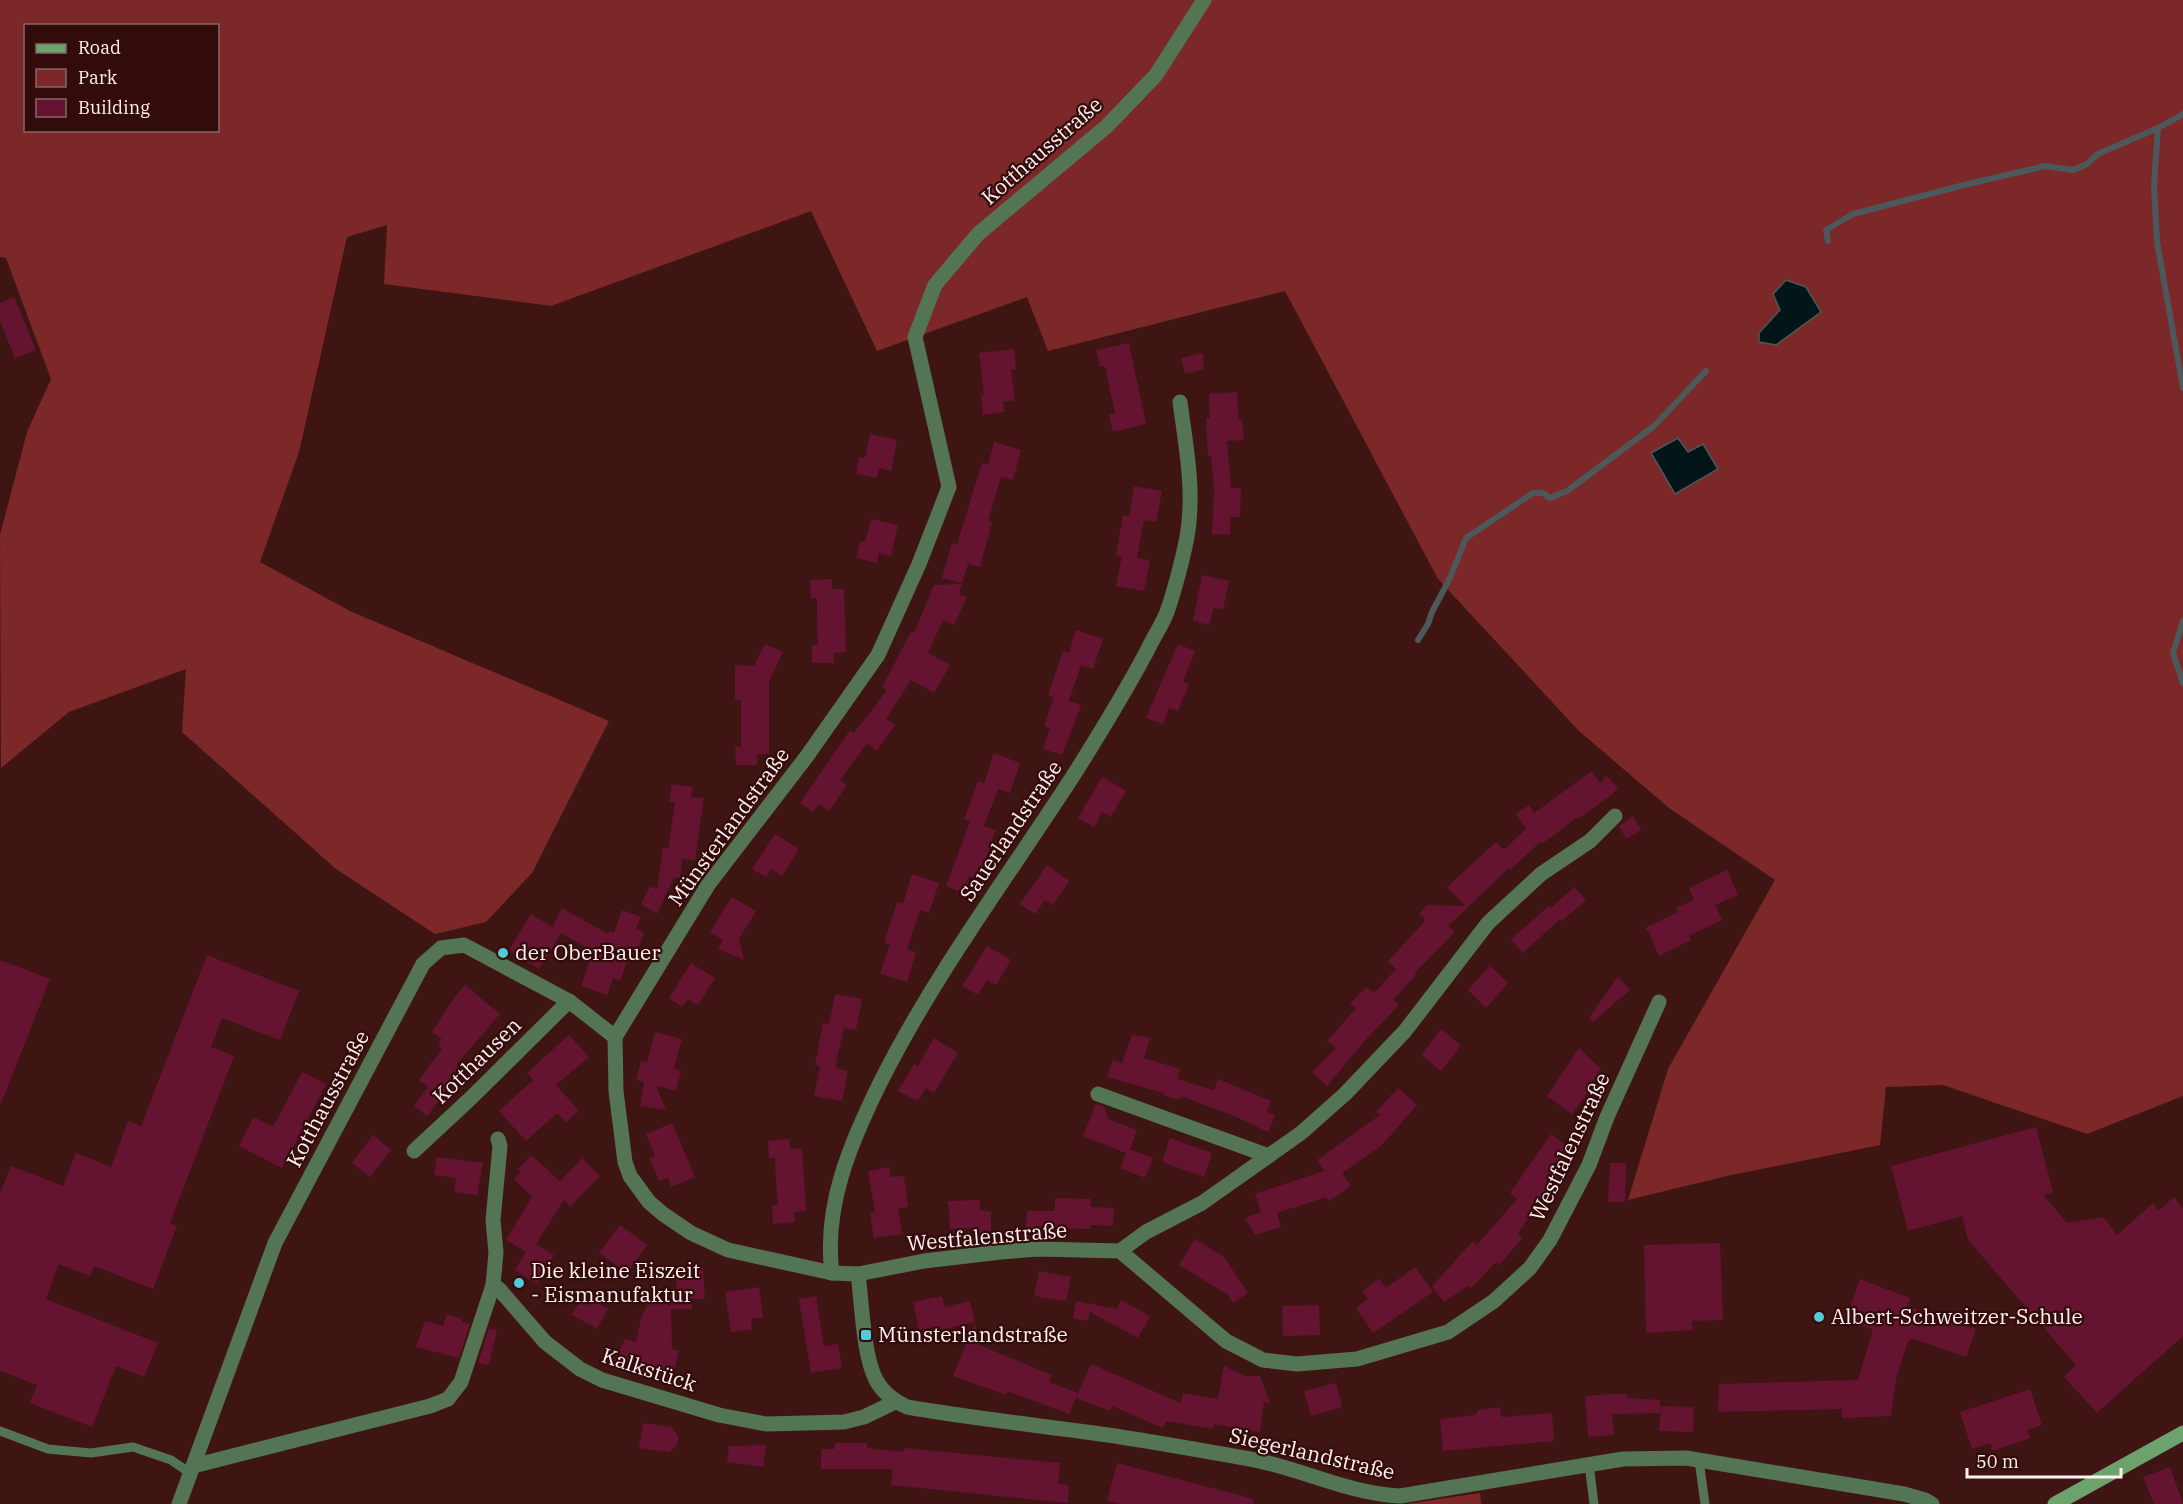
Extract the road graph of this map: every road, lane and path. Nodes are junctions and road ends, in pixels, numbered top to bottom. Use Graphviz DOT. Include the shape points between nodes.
graph roads {
  1 [pos="1204,0"];
  2 [pos="915,337"];
  3 [pos="1180,402"];
  4 [pos="1615,816"];
  5 [pos="569,1001"];
  6 [pos="1659,1002"];
  7 [pos="615,1037"];
  8 [pos="1098,1094"];
  9 [pos="498,1139"];
  10 [pos="414,1151"];
  11 [pos="1269,1156"];
  12 [pos="1120,1251"];
  13 [pos="832,1273"];
  14 [pos="858,1274"];
  15 [pos="496,1287"];
  16 [pos="895,1402"];
  17 [pos="0,1431"];
  18 [pos="2183,1433"];
  19 [pos="1699,1460"];
  20 [pos="1589,1464"];
  21 [pos="192,1469"];
  22 [pos="1890,1491"];
  23 [pos="179,1504"];
  24 [pos="1594,1504"];
  25 [pos="1705,1504"];
  26 [pos="1906,1504"];
  27 [pos="1932,1504"];
  28 [pos="2055,1504"];
  1 -- 2 [label="street, Kotthausstraße" via="1156,75 1107,126 978,234 935,285"];
  2 -- 7 [label="street, Münsterlandstraße" via="949,487 920,564 878,655 708,885"];
  3 -- 13 [label="street, Sauerlandstraße" via="1190,475 1187,537 1167,613 1103,729 913,1021 861,1121 841,1172 833,1226"];
  4 -- 11 [label="street" via="1590,841 1541,874 1488,923 1377,1062 1346,1094"];
  5 -- 7 [label="street, Kotthausstraße"];
  5 -- 10 [label="street, Kotthausen"];
  5 -- 21 [label="street, Kotthausstraße" via="464,945 441,948 423,964 275,1243"];
  6 -- 12 [label="street, Westfalenstraße" via="1589,1165 1550,1240 1530,1268 1494,1301 1448,1332 1357,1359 1298,1365 1263,1360 1226,1341"];
  7 -- 13 [label="street" via="615,1091 626,1162 637,1188 649,1202 691,1233 719,1246"];
  8 -- 11 [label="street"];
  9 -- 15 [label="street" via="493,1220"];
  11 -- 12 [label="street" via="1202,1203 1146,1232"];
  12 -- 14 [label="street, Westfalenstraße" via="1001,1252"];
  13 -- 14 [label="street"];
  14 -- 16 [label="street" via="870,1364 876,1381"];
  15 -- 16 [label="street, Kalkstück" via="545,1342 580,1369 602,1380 719,1415 766,1424 844,1422"];
  15 -- 21 [label="street" via="461,1382 448,1399"];
  16 -- 20 [label="street, Siegerlandstraße" via="944,1413 1253,1459 1391,1496"];
  17 -- 21 [label="lane" via="48,1449 91,1453 133,1447"];
  18 -- 28 [label="main road"];
  19 -- 20 [label="street, Siegerlandstraße" via="1623,1459"];
  19 -- 22 [label="street, Siegerlandstraße"];
  19 -- 25 [label="lane"];
  20 -- 24 [label="lane"];
  21 -- 23 [label="street, Kotthausstraße"];
  22 -- 26 [label="street, Siegerlandstraße"];
  22 -- 27 [label="street, Siegerlandstraße"];
}
